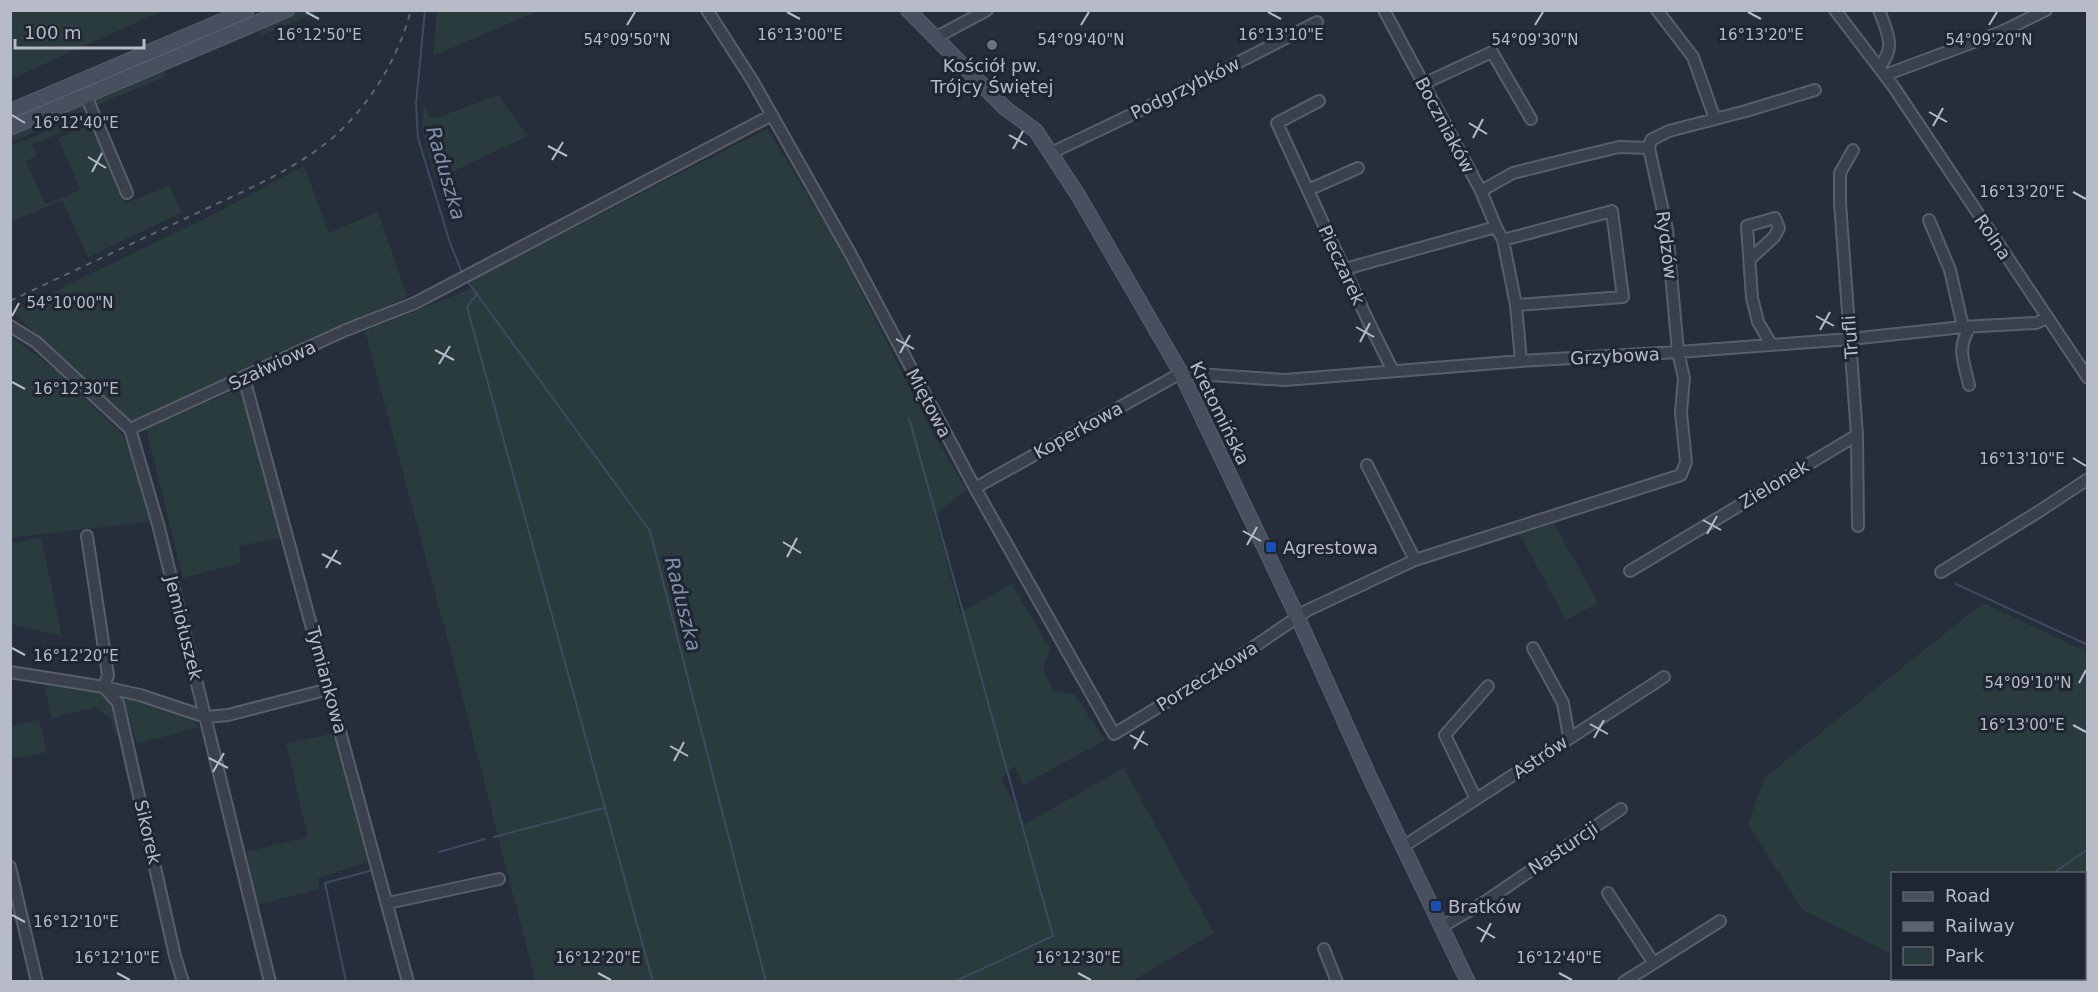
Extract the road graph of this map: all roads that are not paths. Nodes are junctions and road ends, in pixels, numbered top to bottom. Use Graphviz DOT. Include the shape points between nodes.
graph roads {
  1 [pos="247,10"];
  2 [pos="287,10"];
  3 [pos="706,10"];
  4 [pos="908,10"];
  5 [pos="987,10"];
  6 [pos="1384,10"];
  7 [pos="1657,10"];
  8 [pos="1835,10"];
  9 [pos="1879,10"];
  10 [pos="2046,10"];
  11 [pos="1317,22"];
  12 [pos="935,38"];
  13 [pos="1882,71"];
  14 [pos="1423,84"];
  15 [pos="1815,90"];
  16 [pos="86,96"];
  17 [pos="1319,101"];
  18 [pos="10,111"];
  19 [pos="772,115"];
  20 [pos="1531,119"];
  21 [pos="1715,119"];
  22 [pos="10,128"];
  23 [pos="1650,144"];
  24 [pos="1853,150"];
  25 [pos="1051,153"];
  26 [pos="1358,168"];
  27 [pos="1308,190"];
  28 [pos="1481,191"];
  29 [pos="127,193"];
  30 [pos="1929,220"];
  31 [pos="1496,227"];
  32 [pos="1503,240"];
  33 [pos="1750,259"];
  34 [pos="1345,269"];
  35 [pos="1516,305"];
  36 [pos="2047,318"];
  37 [pos="10,326"];
  38 [pos="1966,327"];
  39 [pos="1945,329"];
  40 [pos="1851,339"];
  41 [pos="1771,344"];
  42 [pos="1961,349"];
  43 [pos="1677,352"];
  44 [pos="1521,361"];
  45 [pos="1394,371"];
  46 [pos="1182,372"];
  47 [pos="244,378"];
  48 [pos="2088,378"];
  49 [pos="1969,385"];
  50 [pos="130,429"];
  51 [pos="1857,435"];
  52 [pos="1367,465"];
  53 [pos="2088,479"];
  54 [pos="975,488"];
  55 [pos="1858,526"];
  56 [pos="87,537"];
  57 [pos="1414,560"];
  58 [pos="1630,571"];
  59 [pos="1941,572"];
  60 [pos="1298,618"];
  61 [pos="1533,648"];
  62 [pos="10,672"];
  63 [pos="1664,676"];
  64 [pos="1488,686"];
  65 [pos="104,687"];
  66 [pos="329,689"];
  67 [pos="206,717"];
  68 [pos="1114,734"];
  69 [pos="1569,737"];
  70 [pos="1476,799"];
  71 [pos="1622,809"];
  72 [pos="1404,846"];
  73 [pos="10,867"];
  74 [pos="499,879"];
  75 [pos="1608,893"];
  76 [pos="388,903"];
  77 [pos="1720,921"];
  78 [pos="1443,926"];
  79 [pos="1324,950"];
  80 [pos="1653,962"];
  81 [pos="37,981"];
  82 [pos="183,981"];
  83 [pos="270,981"];
  84 [pos="408,981"];
  85 [pos="1337,981"];
  86 [pos="1468,981"];
  87 [pos="1624,981"];
  1 -- 18 [label="street"];
  2 -- 16 [label="street"];
  3 -- 19 [label="street, Miętowa"];
  4 -- 12 [label="street, Kretomińska"];
  5 -- 12 [label="street"];
  6 -- 14 [label="street, Boczniaków"];
  7 -- 21 [label="street" via="1693,57"];
  8 -- 13 [label="street, Rolna"];
  9 -- 13 [label="street" via="1890,41"];
  10 -- 13 [label="street" via="2001,32"];
  11 -- 25 [label="street, Podgrzybków"];
  12 -- 25 [label="street, Kretomińska" via="1005,108 1036,131"];
  13 -- 36 [label="street, Rolna"];
  14 -- 20 [label="street" via="1492,51"];
  14 -- 28 [label="street, Boczniaków"];
  15 -- 21 [label="street"];
  16 -- 22 [label="street"];
  16 -- 29 [label="street"];
  17 -- 27 [label="street, Pieczarek" via="1277,123"];
  19 -- 47 [label="street, Szałwiowa" via="415,303"];
  19 -- 54 [label="street, Miętowa" via="877,301"];
  21 -- 23 [label="street" via="1669,131"];
  23 -- 28 [label="street" via="1619,147 1513,173"];
  23 -- 43 [label="street, Rydzów" via="1667,229"];
  24 -- 40 [label="street, Trufli" via="1840,172"];
  25 -- 46 [label="street, Kretomińska"];
  26 -- 27 [label="street"];
  27 -- 34 [label="street, Pieczarek"];
  28 -- 31 [label="street, Boczniaków"];
  30 -- 38 [label="street" via="1950,270"];
  31 -- 32 [label="street, Boczniaków"];
  31 -- 34 [label="street"];
  32 -- 35 [label="street, Boczniaków"];
  32 -- 35 [label="street" via="1612,211 1623,297"];
  33 -- 41 [label="street" via="1752,298 1758,322"];
  34 -- 45 [label="street, Pieczarek"];
  35 -- 44 [label="street, Boczniaków"];
  36 -- 38 [label="street, Grzybowa" via="2036,323"];
  36 -- 48 [label="street, Rolna"];
  37 -- 50 [label="street" via="36,342"];
  38 -- 39 [label="street, Grzybowa"];
  38 -- 42 [label="street"];
  39 -- 40 [label="street, Grzybowa"];
  39 -- 42 [label="street" via="1958,340"];
  40 -- 41 [label="street, Grzybowa"];
  40 -- 51 [label="street, Trufli"];
  41 -- 43 [label="street, Grzybowa"];
  42 -- 49 [label="street"];
  43 -- 44 [label="street, Grzybowa"];
  43 -- 57 [label="street" via="1684,378 1681,412 1686,462 1681,475"];
  44 -- 45 [label="street, Grzybowa"];
  45 -- 46 [label="street, Grzybowa" via="1285,380"];
  46 -- 54 [label="street, Koperkowa"];
  46 -- 60 [label="street, Kretomińska"];
  47 -- 50 [label="street, Szałwiowa"];
  47 -- 66 [label="street, Tymiankowa"];
  50 -- 67 [label="street, Jemiołuszek" via="159,524"];
  51 -- 55 [label="street, Trufli"];
  51 -- 58 [label="street, Zielonek"];
  52 -- 57 [label="street"];
  53 -- 59 [label="street"];
  54 -- 68 [label="street, Miętowa"];
  56 -- 65 [label="street" via="108,675"];
  57 -- 60 [label="street"];
  60 -- 68 [label="street, Porzeczkowa"];
  60 -- 72 [label="street, Kretomińska"];
  61 -- 69 [label="street" via="1563,703"];
  62 -- 65 [label="street"];
  63 -- 69 [label="street, Astrów"];
  64 -- 70 [label="street" via="1445,735"];
  65 -- 67 [label="street"];
  65 -- 82 [label="street, Sikorek" via="118,703"];
  66 -- 67 [label="street"];
  66 -- 76 [label="street, Tymiankowa"];
  67 -- 83 [label="street, Jemiołuszek"];
  69 -- 70 [label="street, Astrów"];
  70 -- 72 [label="street, Astrów"];
  71 -- 78 [label="street, Nasturcji"];
  72 -- 78 [label="street, Kretomińska"];
  73 -- 81 [label="street"];
  74 -- 76 [label="street"];
  75 -- 80 [label="street"];
  76 -- 84 [label="street, Tymiankowa"];
  77 -- 80 [label="street"];
  78 -- 86 [label="street, Kretomińska"];
  79 -- 85 [label="street"];
  80 -- 87 [label="street"];
}
